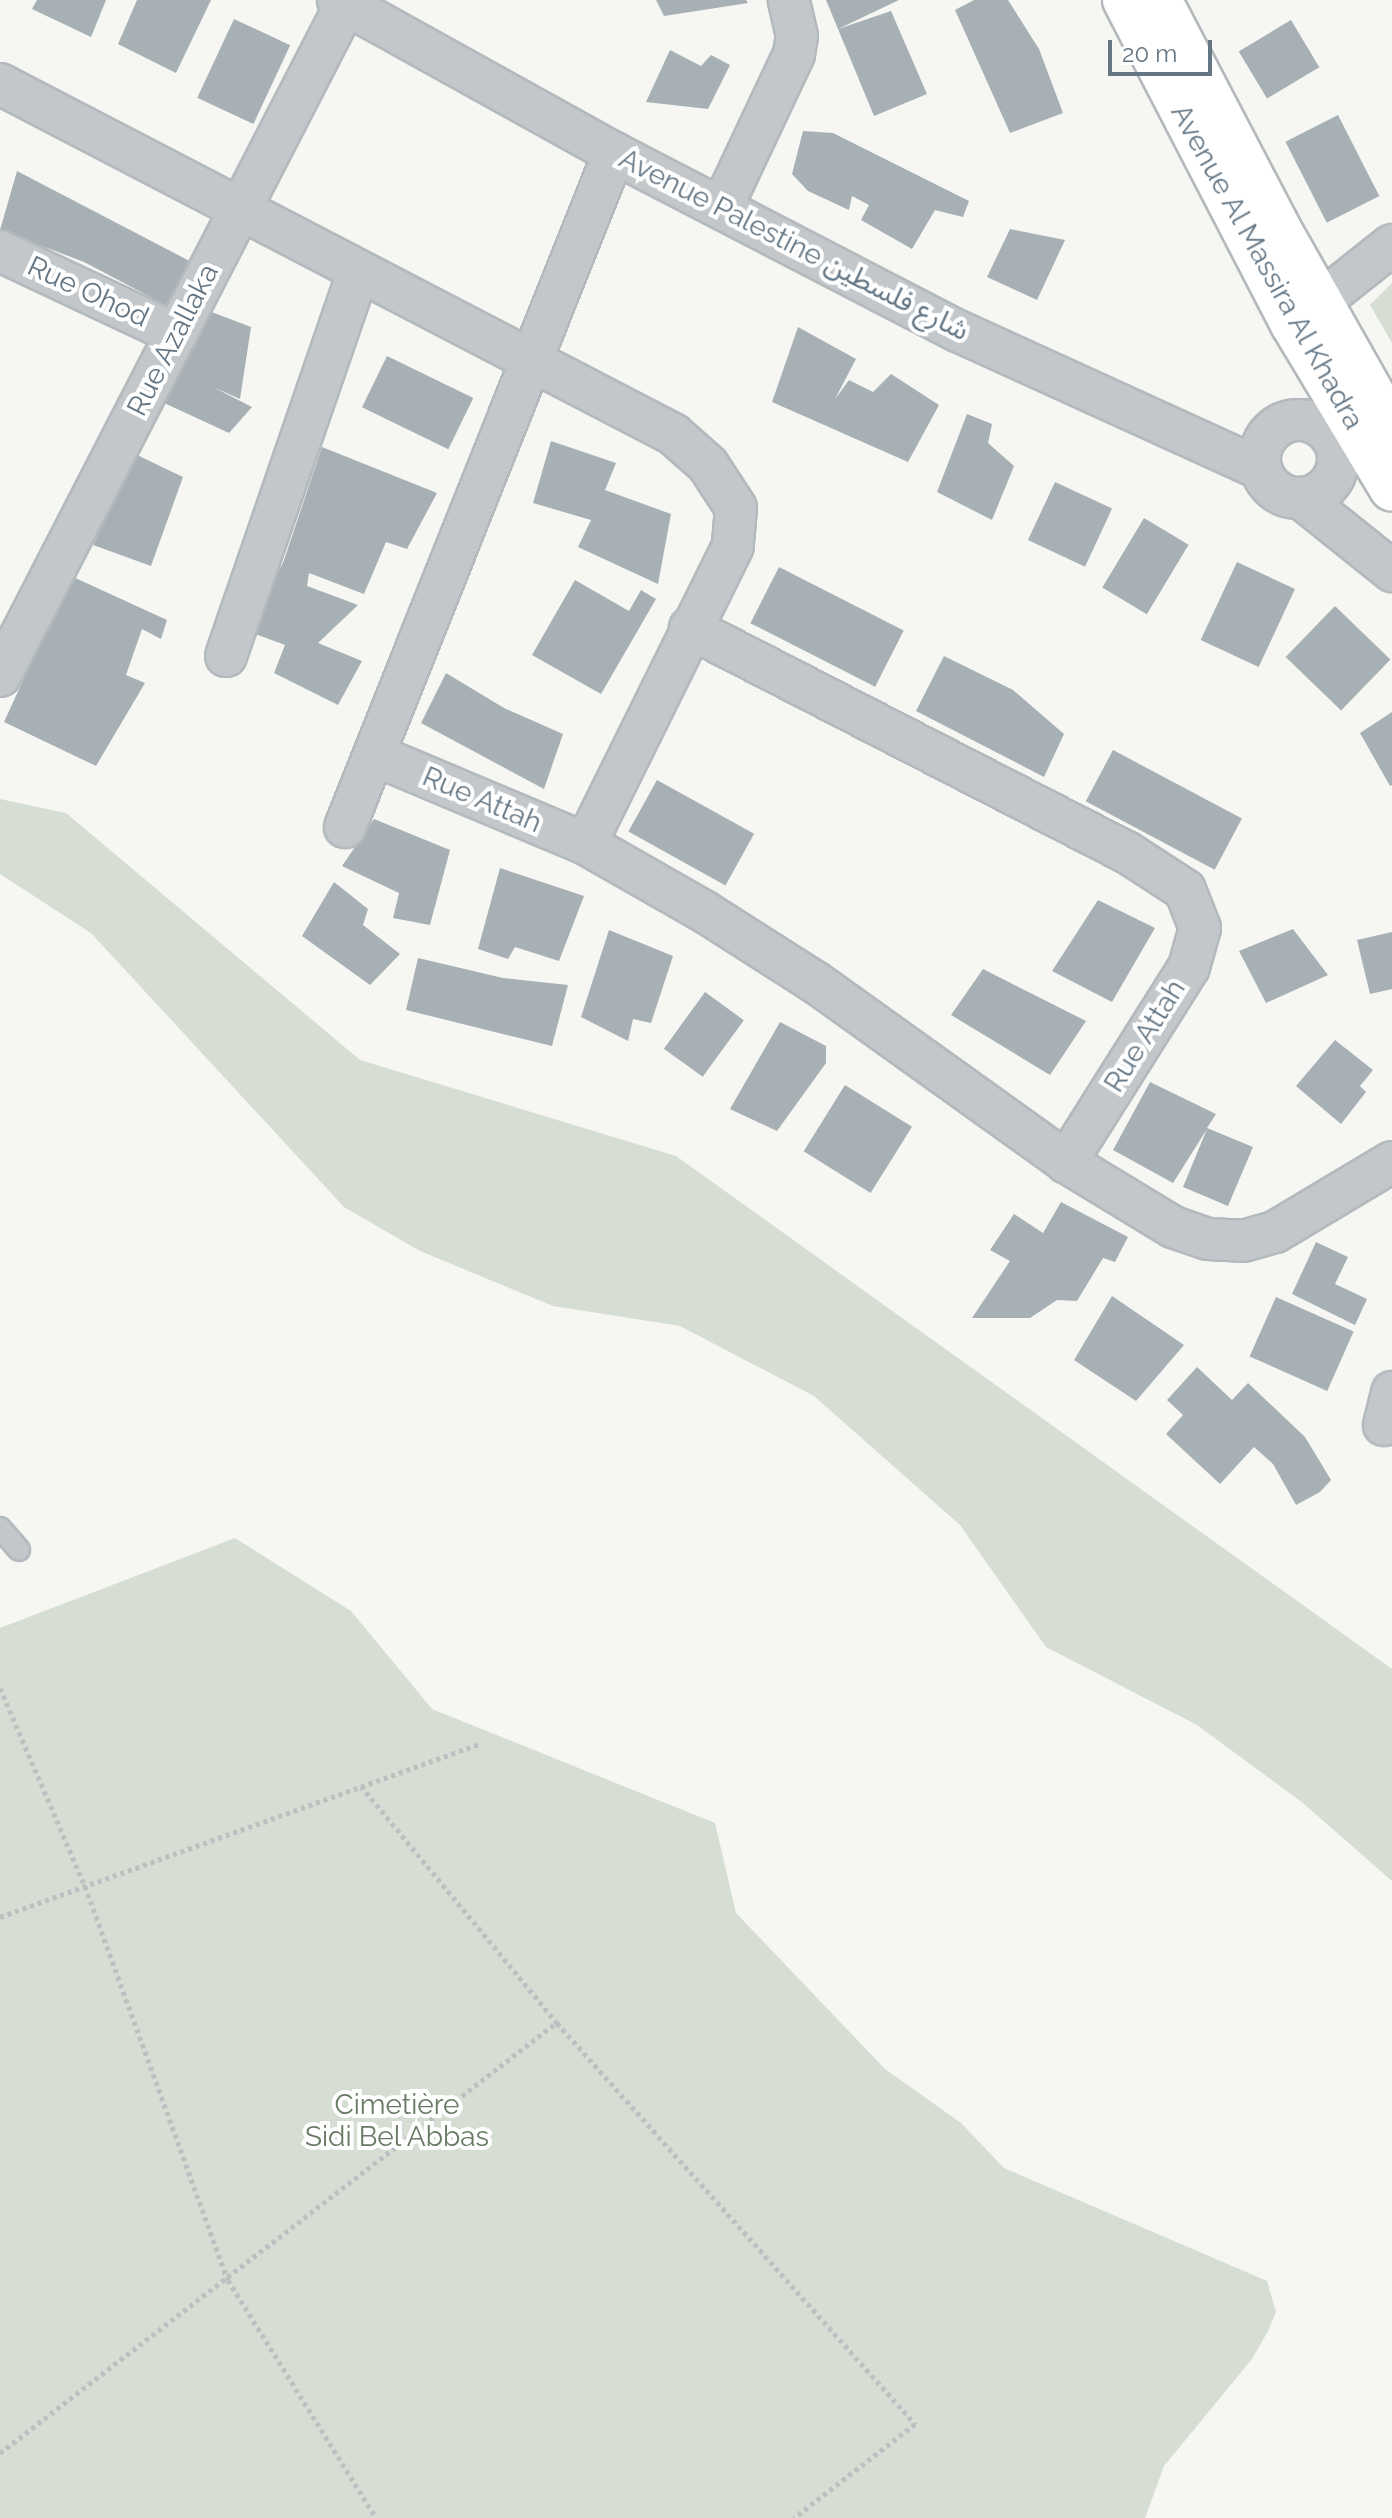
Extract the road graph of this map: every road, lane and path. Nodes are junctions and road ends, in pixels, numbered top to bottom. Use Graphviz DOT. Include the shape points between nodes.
graph roads {
  1 [pos="789,0"];
  2 [pos="342,2"];
  3 [pos="1139,5"];
  4 [pos="0,84"];
  5 [pos="614,153"];
  6 [pos="723,205"];
  7 [pos="241,209"];
  8 [pos="1392,245"];
  9 [pos="5,264"];
  10 [pos="358,272"];
  11 [pos="1306,313"];
  12 [pos="176,334"];
  13 [pos="529,362"];
  14 [pos="1366,427"];
  15 [pos="1261,469"];
  16 [pos="1392,489"];
  17 [pos="1301,498"];
  18 [pos="1392,571"];
  19 [pos="690,628"];
  20 [pos="226,656"];
  21 [pos="0,676"];
  22 [pos="377,756"];
  23 [pos="345,827"];
  24 [pos="586,844"];
  25 [pos="1066,1162"];
  26 [pos="1392,1162"];
  27 [pos="0,1528"];
  28 [pos="19,1550"];
  29 [pos="0,1688"];
  30 [pos="479,1744"];
  31 [pos="361,1786"];
  32 [pos="85,1886"];
  33 [pos="0,1917"];
  34 [pos="557,2023"];
  35 [pos="228,2280"];
  36 [pos="0,2453"];
  37 [pos="376,2518"];
  38 [pos="794,2518"];
  1 -- 6 [label="street" via="797,36 794,54"];
  2 -- 5 [label="street, Avenue Palestine شارع فلسطين"];
  2 -- 7 [label="street, Rue Azallaka"];
  3 -- 11 [label="main road, Avenue Al Massira Al Khadra"];
  4 -- 7 [label="street"];
  5 -- 6 [label="street, Avenue Palestine شارع فلسطين"];
  5 -- 13 [label="street"];
  6 -- 15 [label="street, Avenue Palestine شارع فلسطين" via="958,331"];
  7 -- 10 [label="street"];
  7 -- 12 [label="street, Rue Azallaka"];
  8 -- 11 [label="street"];
  9 -- 12 [label="street, Rue Ohod"];
  10 -- 13 [label="street"];
  10 -- 20 [label="street"];
  11 -- 14 [label="main road, Avenue Al Massira Al Khadra"];
  12 -- 21 [label="street, Rue Azallaka"];
  13 -- 19 [label="street" via="673,434 708,465 736,508 733,546"];
  13 -- 22 [label="street"];
  14 -- 15 [label="street" via="1286,421 1269,432 1261,449"];
  14 -- 16 [label="main road, Avenue Al Massira Al Khadra"];
  14 -- 17 [label="street" via="1339,462 1333,480 1319,493"];
  15 -- 17 [label="street, Avenue Palestine شارع فلسطين" via="1276,491"];
  17 -- 18 [label="street"];
  19 -- 24 [label="street"];
  19 -- 25 [label="street, Rue Attah" via="1128,853 1185,890 1200,928 1189,967"];
  22 -- 23 [label="street"];
  22 -- 24 [label="street, Rue Attah"];
  24 -- 25 [label="street, Rue Attah" via="815,982"];
  25 -- 26 [label="street" via="1173,1227 1208,1239 1243,1241 1275,1232"];
  27 -- 28 [label="lane"];
  29 -- 32 [label="path"];
  30 -- 31 [label="path"];
  31 -- 32 [label="path"];
  31 -- 34 [label="path"];
  32 -- 33 [label="path"];
  32 -- 35 [label="path"];
  34 -- 35 [label="path"];
  34 -- 38 [label="path" via="915,2424"];
  35 -- 36 [label="path"];
  35 -- 37 [label="path"];
}
